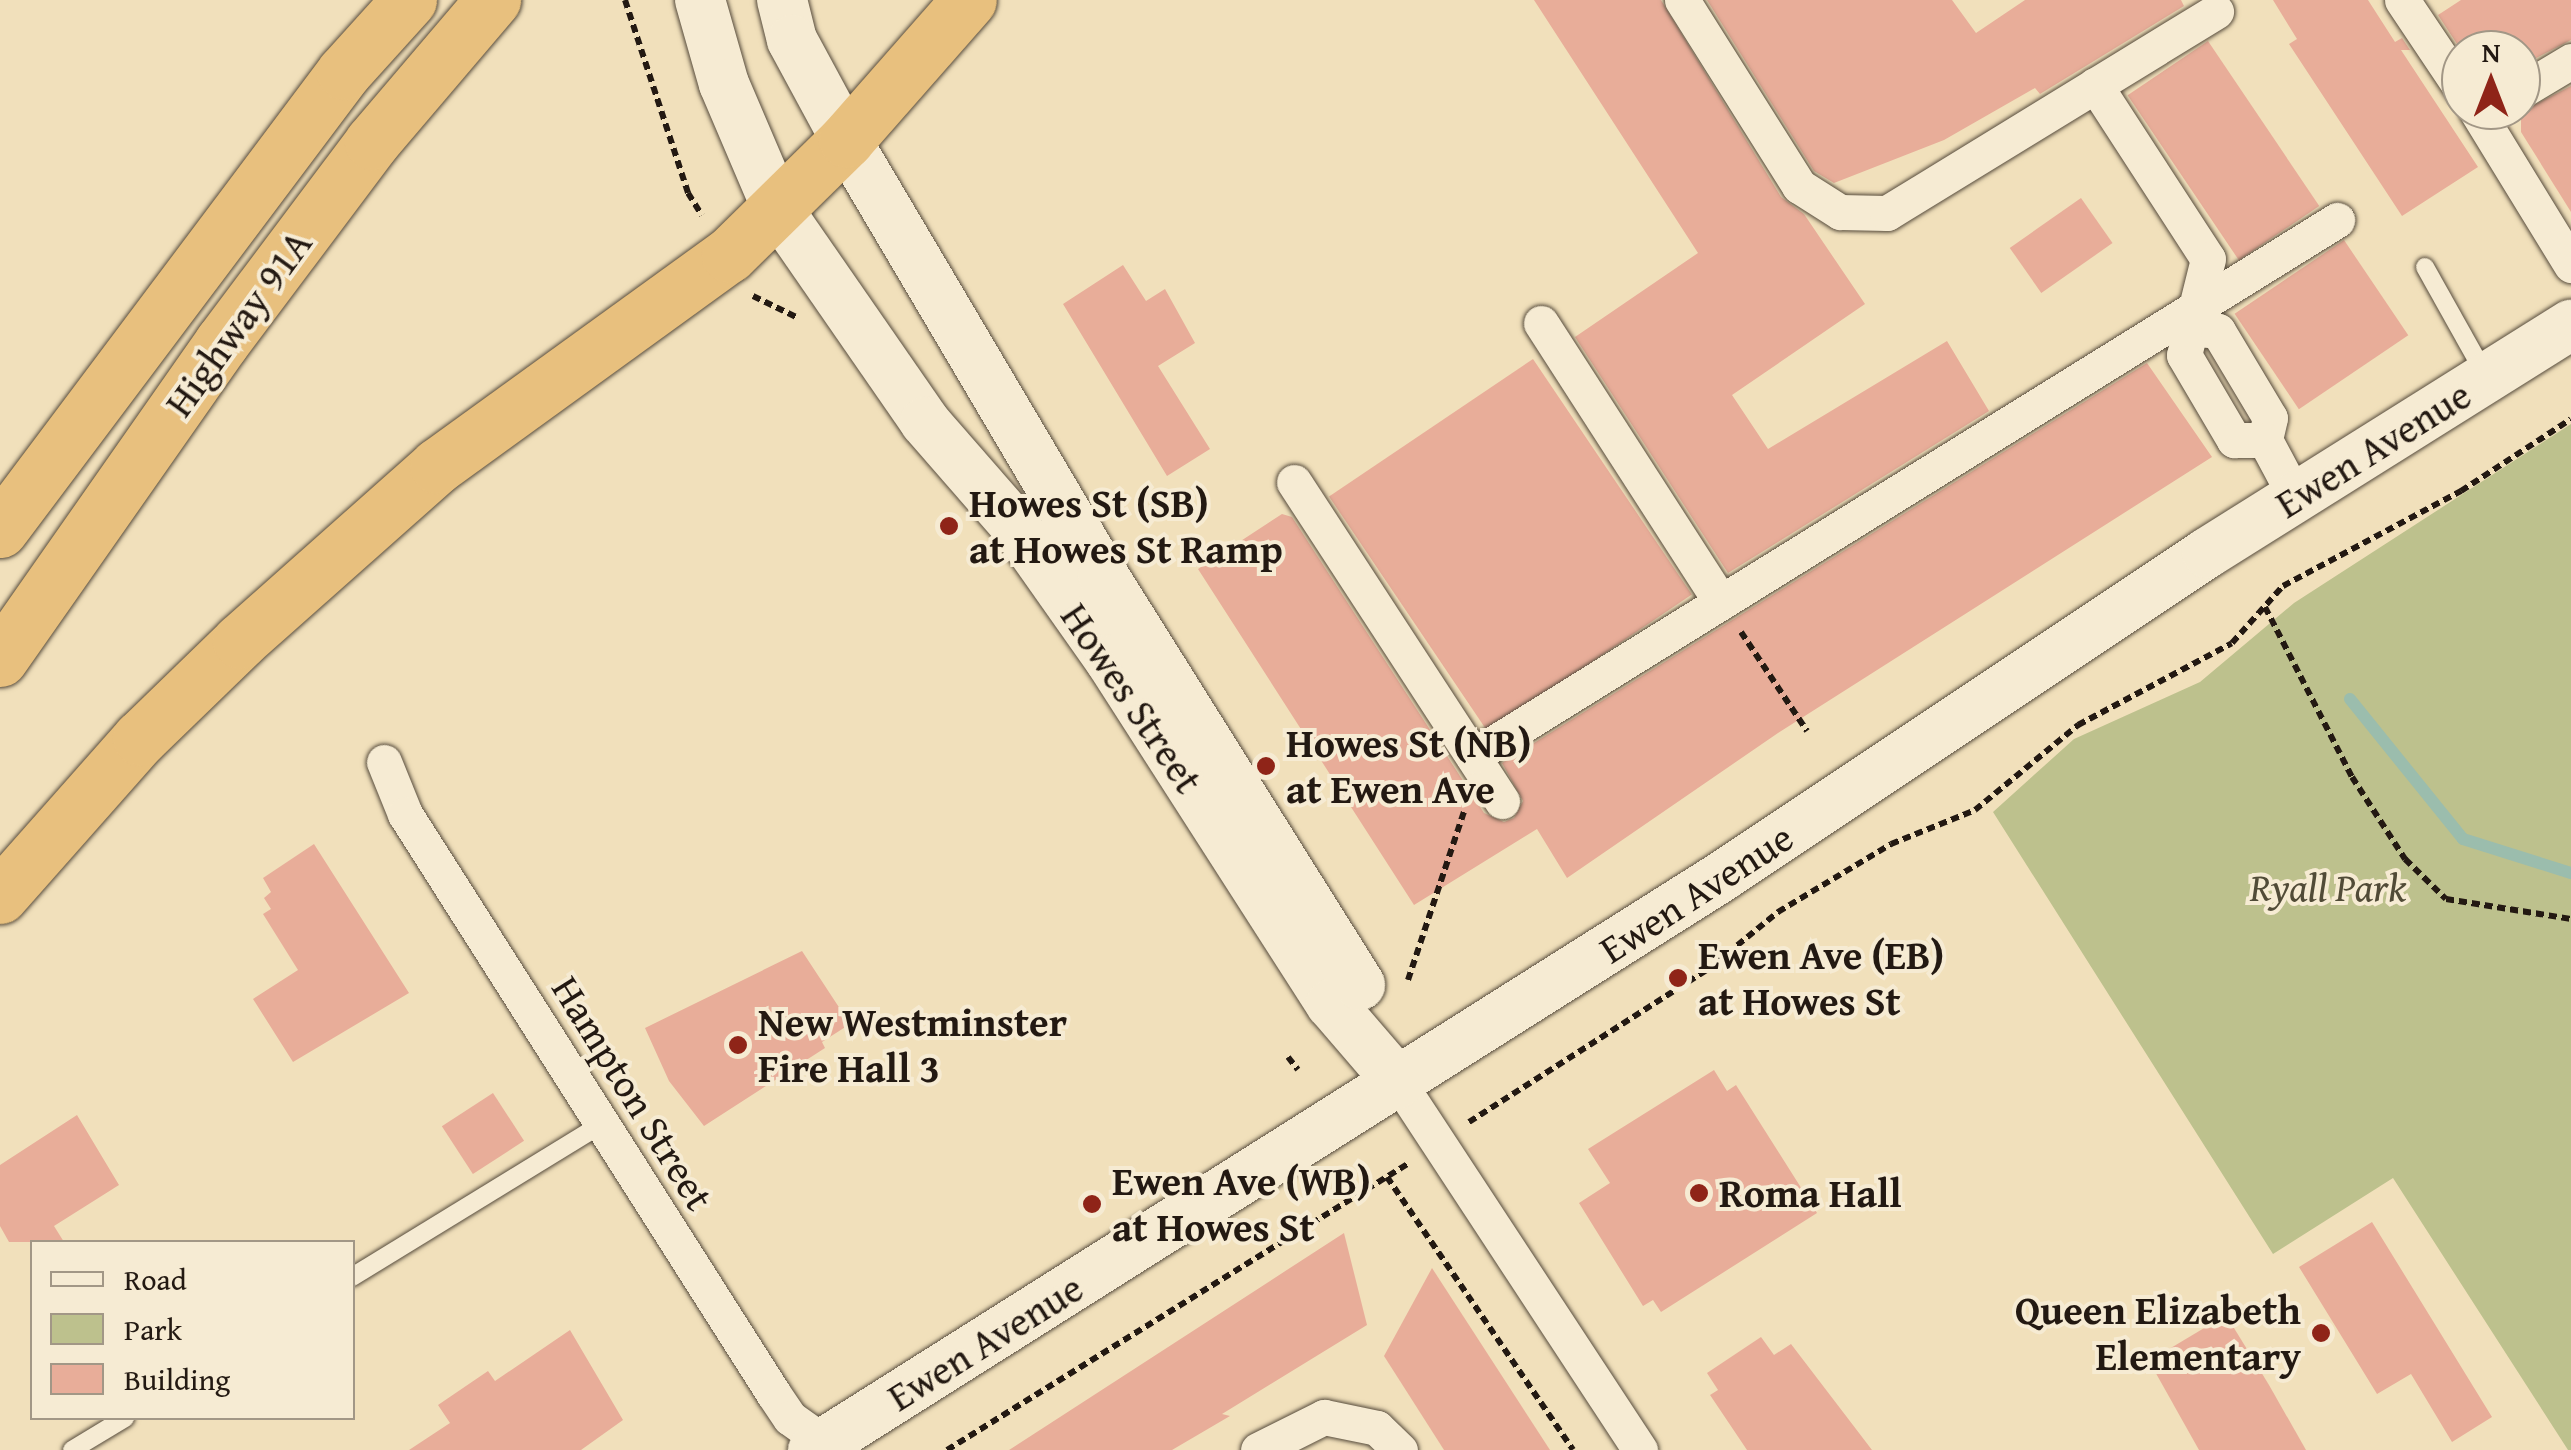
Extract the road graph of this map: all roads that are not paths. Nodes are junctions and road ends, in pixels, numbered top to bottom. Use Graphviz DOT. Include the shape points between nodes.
graph roads {
  1 [pos="410,0"];
  2 [pos="492,0"];
  3 [pos="700,0"];
  4 [pos="782,0"];
  5 [pos="969,0"];
  6 [pos="1682,0"];
  7 [pos="2402,0"];
  8 [pos="2216,10"];
  9 [pos="2441,56"];
  10 [pos="2571,61"];
  11 [pos="2541,79"];
  12 [pos="2095,85"];
  13 [pos="2490,130"];
  14 [pos="846,140"];
  15 [pos="778,208"];
  16 [pos="2337,220"];
  17 [pos="2571,265"];
  18 [pos="2425,267"];
  19 [pos="2188,321"];
  20 [pos="1542,324"];
  21 [pos="2571,325"];
  22 [pos="2486,377"];
  23 [pos="1294,482"];
  24 [pos="2296,498"];
  25 [pos="0,530"];
  26 [pos="1720,602"];
  27 [pos="0,659"];
  28 [pos="1476,760"];
  29 [pos="384,762"];
  30 [pos="1502,801"];
  31 [pos="0,896"];
  32 [pos="1399,1082"];
  33 [pos="602,1124"];
  34 [pos="355,1275"];
  35 [pos="122,1420"];
  36 [pos="825,1447"];
  37 [pos="72,1450"];
  38 [pos="1258,1450"];
  39 [pos="1400,1450"];
  40 [pos="1640,1450"];
  1 -- 25 [label="highway, Highway 91A" via="322,102"];
  2 -- 27 [label="highway, Highway 91A" via="372,142 222,342"];
  3 -- 15 [label="street, Howes Street" via="724,84"];
  4 -- 14 [label="street, Howes Street" via="792,40"];
  5 -- 14 [label="highway"];
  6 -- 12 [label="street" via="1799,186 1840,212 1886,214"];
  7 -- 9 [label="street"];
  8 -- 12 [label="street"];
  10 -- 11 [label="street"];
  12 -- 19 [label="street" via="2208,259"];
  13 -- 17 [label="street"];
  14 -- 15 [label="highway"];
  14 -- 32 [label="street, Howes Street" via="1104,575 1368,998"];
  15 -- 31 [label="highway" via="720,262 438,466 338,554 140,738"];
  15 -- 32 [label="street, Howes Street" via="925,422 1014,524 1100,645 1331,1004"];
  16 -- 19 [label="street"];
  18 -- 22 [label="lane"];
  19 -- 24 [label="street" via="2218,331 2270,418 2265,440"];
  19 -- 26 [label="street"];
  20 -- 26 [label="street"];
  21 -- 22 [label="street, Ewen Avenue"];
  22 -- 24 [label="street, Ewen Avenue"];
  23 -- 28 [label="street"];
  24 -- 32 [label="street, Ewen Avenue"];
  26 -- 28 [label="street"];
  28 -- 30 [label="street"];
  29 -- 33 [label="street, Hampton Street" via="405,814"];
  32 -- 36 [label="street, Ewen Avenue"];
  32 -- 40 [label="street, Howes Street"];
  33 -- 34 [label="lane"];
  33 -- 36 [label="street, Hampton Street" via="790,1418"];
  35 -- 37 [label="lane"];
  38 -- 39 [label="street" via="1324,1418 1377,1428"];
}
